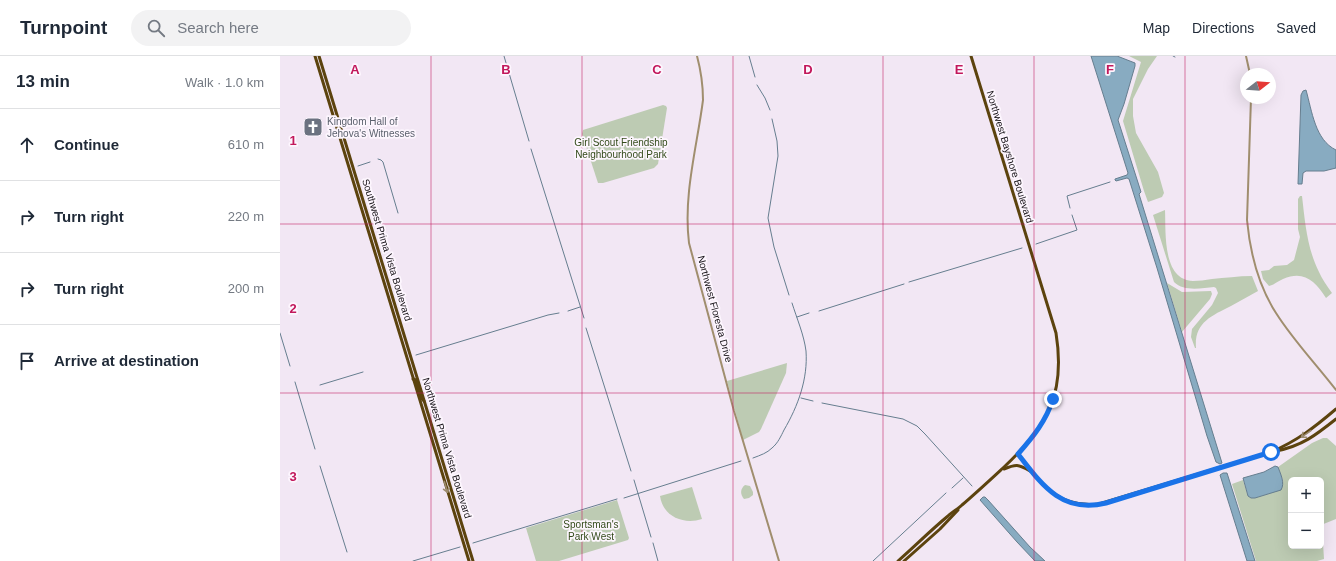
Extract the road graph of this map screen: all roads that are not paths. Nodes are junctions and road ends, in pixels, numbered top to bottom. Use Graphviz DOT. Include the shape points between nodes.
graph roads {
  1 [pos="315,56"];
  2 [pos="319,56"];
  3 [pos="697,56"];
  4 [pos="971,56"];
  5 [pos="1246,56"];
  6 [pos="1249,68"];
  7 [pos="1251,104"];
  8 [pos="350,166"];
  9 [pos="406,339"];
  10 [pos="402,341"];
  11 [pos="413,378"];
  12 [pos="1336,390"];
  13 [pos="424,401"];
  14 [pos="1336,409"];
  15 [pos="1336,419"];
  16 [pos="1271,452"];
  17 [pos="1018,454"];
  18 [pos="1000,471"];
  19 [pos="1032,473"];
  20 [pos="961,506"];
  21 [pos="469,561"];
  22 [pos="473,561"];
  23 [pos="779,561"];
  24 [pos="898,561"];
  25 [pos="904,561"];
  1 -- 8 [label="main road"];
  2 -- 8 [label="main road"];
  3 -- 23 [label="street, Northwest Floresta Drive" via="703,85 703,100 687,207 689,243 734,410"];
  4 -- 17 [label="main road, Northwest Bayshore Boulevard" via="1035,262 1059,353 1058,378 1053,399 1044,420"];
  5 -- 6 [label="street"];
  7 -- 12 [label="street" via="1247,220 1254,262 1264,290 1276,312"];
  8 -- 9 [label="main road, Southwest Prima Vista Boulevard"];
  8 -- 10 [label="main road, Southwest Prima Vista Boulevard"];
  9 -- 13 [label="main road, Northwest Prima Vista Boulevard"];
  10 -- 11 [label="main road, Northwest Prima Vista Boulevard"];
  11 -- 13 [label="main road"];
  11 -- 21 [label="main road, Northwest Prima Vista Boulevard, one-way"];
  13 -- 22 [label="main road, Northwest Prima Vista Boulevard"];
  14 -- 16 [label="main road, one-way" via="1305,434"];
  15 -- 16 [label="main road" via="1310,439 1290,448"];
  16 -- 19 [label="main road" via="1117,500 1092,505 1073,503 1058,497"];
  17 -- 18 [label="main road, Northwest Bayshore Boulevard"];
  17 -- 19 [label="main road"];
  18 -- 19 [label="main road" via="1016,465"];
  18 -- 20 [label="main road, Northwest Bayshore Boulevard"];
  20 -- 24 [label="main road"];
  20 -- 25 [label="main road"];
}
